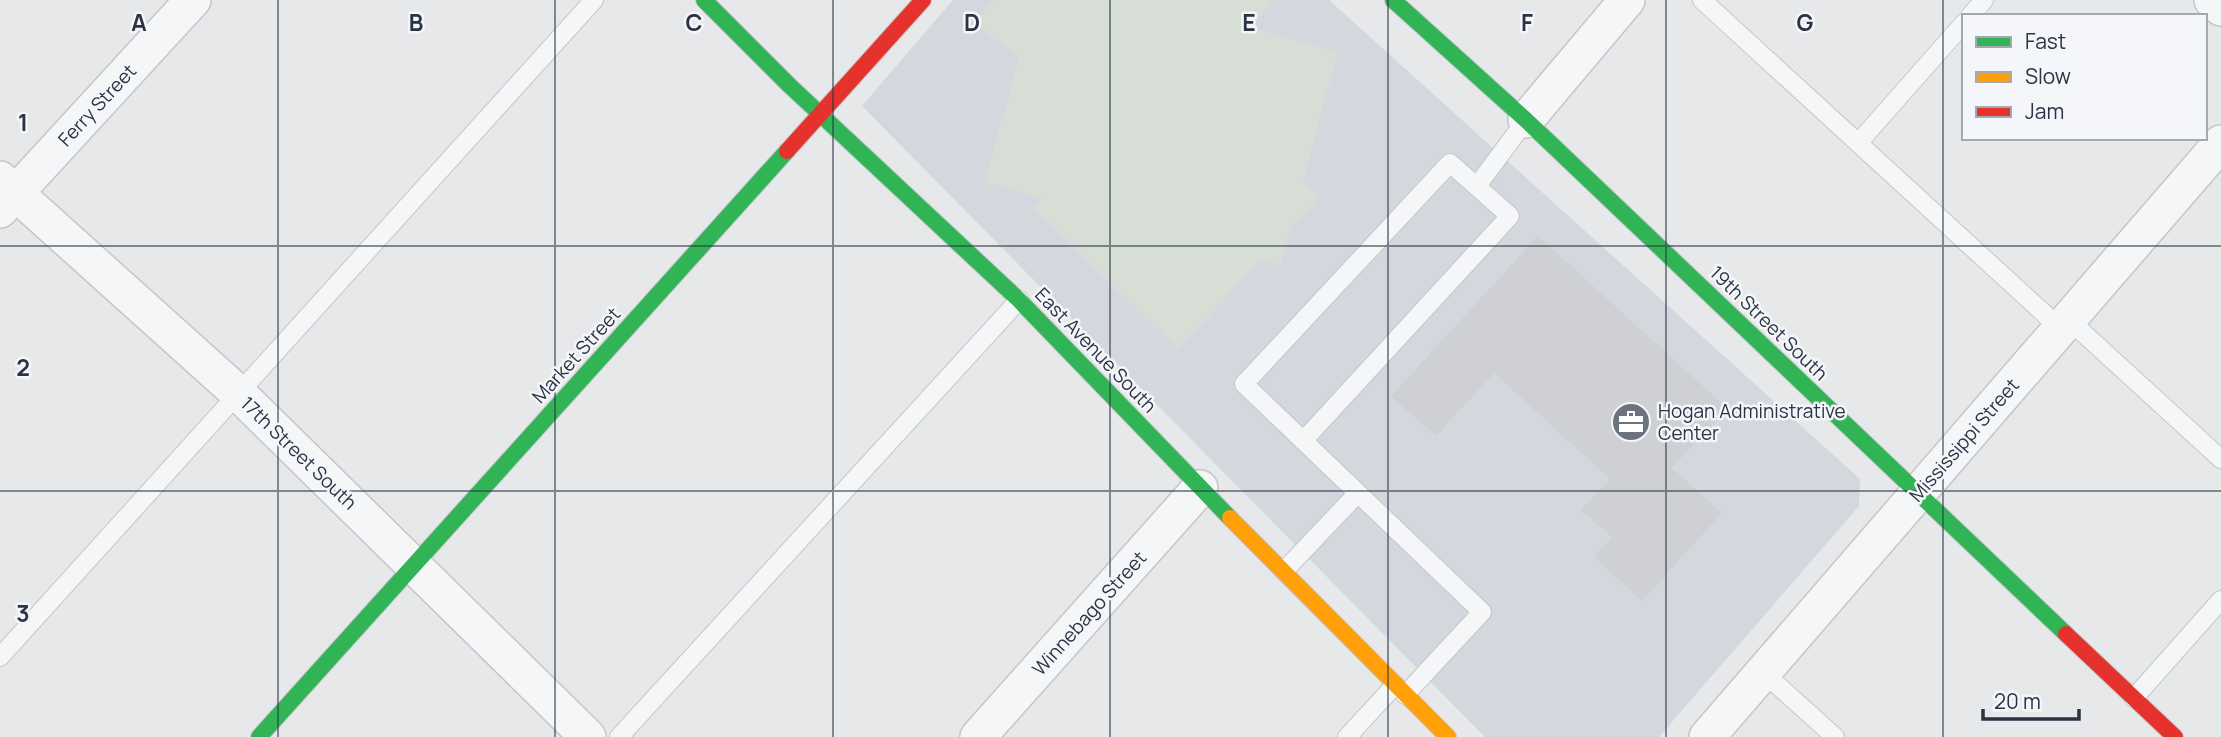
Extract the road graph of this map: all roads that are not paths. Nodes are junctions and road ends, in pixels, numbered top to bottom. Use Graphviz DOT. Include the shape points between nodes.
graph roads {
  1 [pos="193,0"];
  2 [pos="594,0"];
  3 [pos="704,0"];
  4 [pos="923,0"];
  5 [pos="1393,0"];
  6 [pos="1627,0"];
  7 [pos="1702,0"];
  8 [pos="1984,0"];
  9 [pos="2213,0"];
  10 [pos="2221,8"];
  11 [pos="1972,14"];
  12 [pos="1962,25"];
  13 [pos="822,116"];
  14 [pos="1526,120"];
  15 [pos="1859,142"];
  16 [pos="2221,144"];
  17 [pos="1476,186"];
  18 [pos="5,194"];
  19 [pos="1019,300"];
  20 [pos="2065,324"];
  21 [pos="238,393"];
  22 [pos="1303,441"];
  23 [pos="2221,459"];
  24 [pos="1200,488"];
  25 [pos="1918,493"];
  26 [pos="1358,494"];
  27 [pos="414,566"];
  28 [pos="1284,571"];
  29 [pos="2221,600"];
  30 [pos="0,657"];
  31 [pos="1764,673"];
  32 [pos="1400,690"];
  33 [pos="2134,698"];
  34 [pos="259,737"];
  35 [pos="589,737"];
  36 [pos="620,737"];
  37 [pos="978,737"];
  38 [pos="1347,737"];
  39 [pos="1448,737"];
  40 [pos="1707,737"];
  41 [pos="1835,737"];
  42 [pos="2175,737"];
  1 -- 18 [label="street, Ferry Street"];
  2 -- 21 [label="lane"];
  3 -- 13 [label="street, East Avenue South"];
  4 -- 13 [label="street, Market Street"];
  5 -- 14 [label="street, 19th Street South"];
  6 -- 14 [label="street"];
  7 -- 15 [label="lane"];
  8 -- 11 [label="lane"];
  9 -- 10 [label="street"];
  12 -- 15 [label="lane"];
  13 -- 19 [label="street, East Avenue South"];
  13 -- 27 [label="street, Market Street"];
  14 -- 17 [label="lane"];
  14 -- 25 [label="street, 19th Street South"];
  15 -- 20 [label="lane"];
  16 -- 20 [label="street, Mississippi Street"];
  17 -- 22 [label="lane" via="1510,216"];
  17 -- 22 [label="lane" via="1451,163 1244,384"];
  18 -- 21 [label="street, 17th Street South"];
  19 -- 24 [label="street, East Avenue South"];
  19 -- 36 [label="lane"];
  20 -- 23 [label="lane"];
  20 -- 25 [label="street, Mississippi Street"];
  21 -- 27 [label="street, 17th Street South"];
  21 -- 30 [label="lane"];
  22 -- 26 [label="lane"];
  24 -- 28 [label="street, East Avenue South"];
  24 -- 37 [label="street, Winnebago Street"];
  25 -- 31 [label="street, Mississippi Street"];
  25 -- 33 [label="street, 19th Street South"];
  26 -- 28 [label="lane"];
  26 -- 32 [label="lane" via="1482,612"];
  27 -- 34 [label="street, Market Street"];
  27 -- 35 [label="street, 17th Street South"];
  28 -- 32 [label="street, East Avenue South"];
  29 -- 33 [label="lane"];
  31 -- 40 [label="street, Mississippi Street"];
  31 -- 41 [label="lane"];
  32 -- 38 [label="lane"];
  32 -- 39 [label="street, East Avenue South"];
  33 -- 42 [label="street, 19th Street South"];
}
